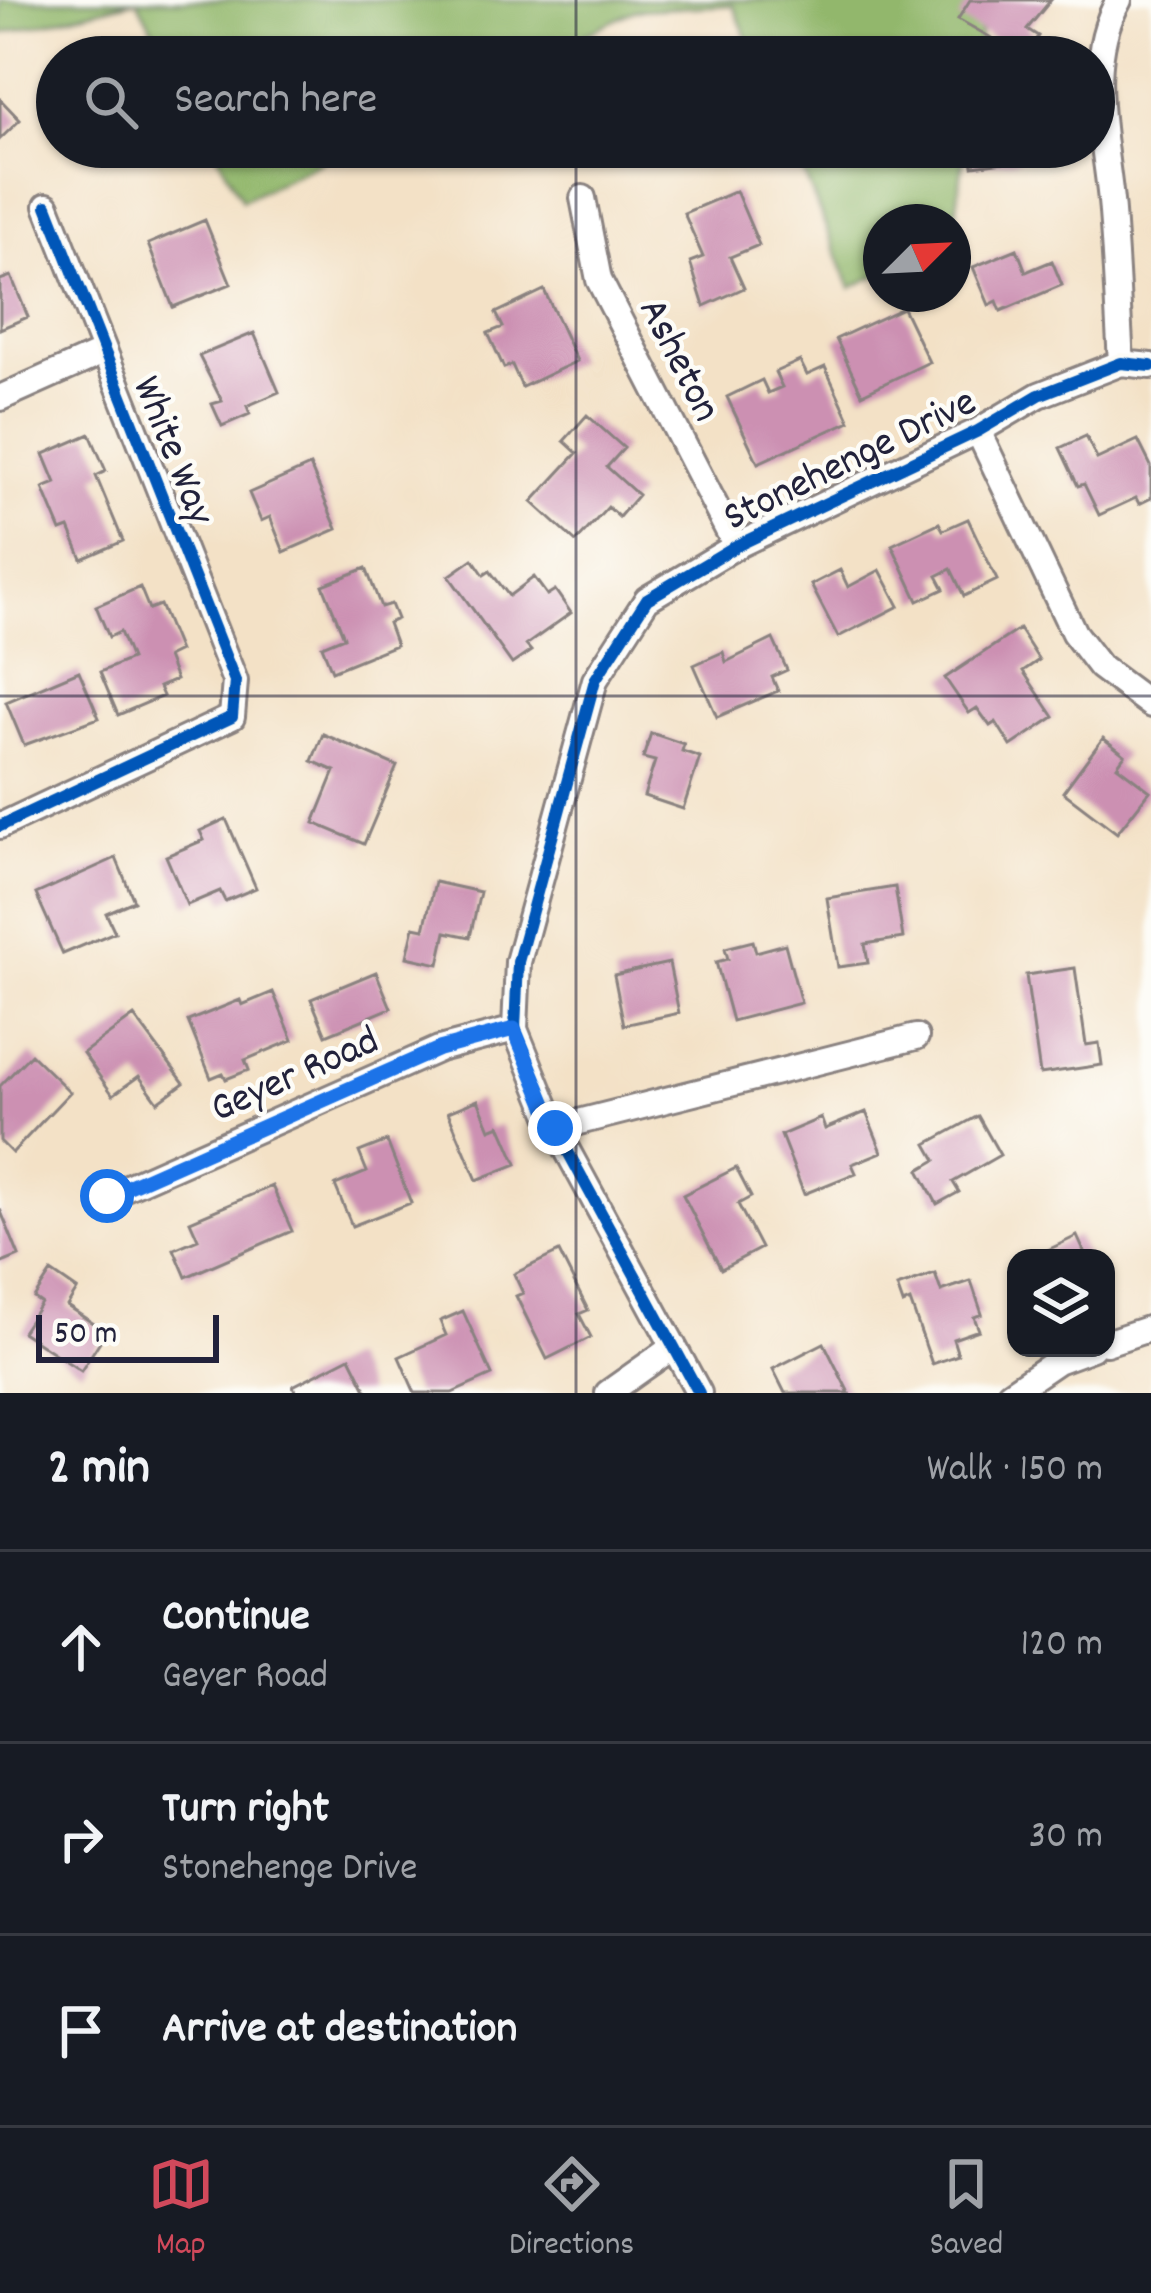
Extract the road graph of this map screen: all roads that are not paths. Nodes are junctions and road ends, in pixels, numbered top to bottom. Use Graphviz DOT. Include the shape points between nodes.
graph roads {
  1 [pos="1119,0"];
  2 [pos="1105,36"];
  3 [pos="1107,168"];
  4 [pos="583,198"];
  5 [pos="47,206"];
  6 [pos="103,352"];
  7 [pos="1121,362"];
  8 [pos="1151,366"];
  9 [pos="0,398"];
  10 [pos="978,431"];
  11 [pos="736,546"];
  12 [pos="1151,705"];
  13 [pos="0,826"];
  14 [pos="514,1029"];
  15 [pos="916,1037"];
  16 [pos="555,1128"];
  17 [pos="107,1196"];
  18 [pos="1151,1328"];
  19 [pos="1115,1340"];
  20 [pos="673,1347"];
  21 [pos="1066,1357"];
  22 [pos="608,1393"];
  23 [pos="700,1393"];
  24 [pos="1010,1393"];
  1 -- 2 [label="street"];
  3 -- 7 [label="street"];
  4 -- 11 [label="street, Asheton" via="599,280"];
  5 -- 6 [label="street, White Way"];
  6 -- 9 [label="street"];
  6 -- 13 [label="street, White Way" via="235,681 232,717"];
  7 -- 8 [label="street, Stonehenge Drive"];
  7 -- 10 [label="street, Stonehenge Drive"];
  10 -- 11 [label="street, Stonehenge Drive"];
  10 -- 12 [label="street" via="1074,633 1100,667"];
  11 -- 14 [label="street, Stonehenge Drive" via="647,598 596,680 518,962"];
  14 -- 16 [label="street, Stonehenge Drive"];
  14 -- 17 [label="street, Geyer Road" via="439,1049"];
  15 -- 16 [label="street"];
  16 -- 20 [label="street, Stonehenge Drive"];
  18 -- 19 [label="street"];
  20 -- 22 [label="street"];
  20 -- 23 [label="street, Stonehenge Drive"];
  21 -- 24 [label="street"];
}
